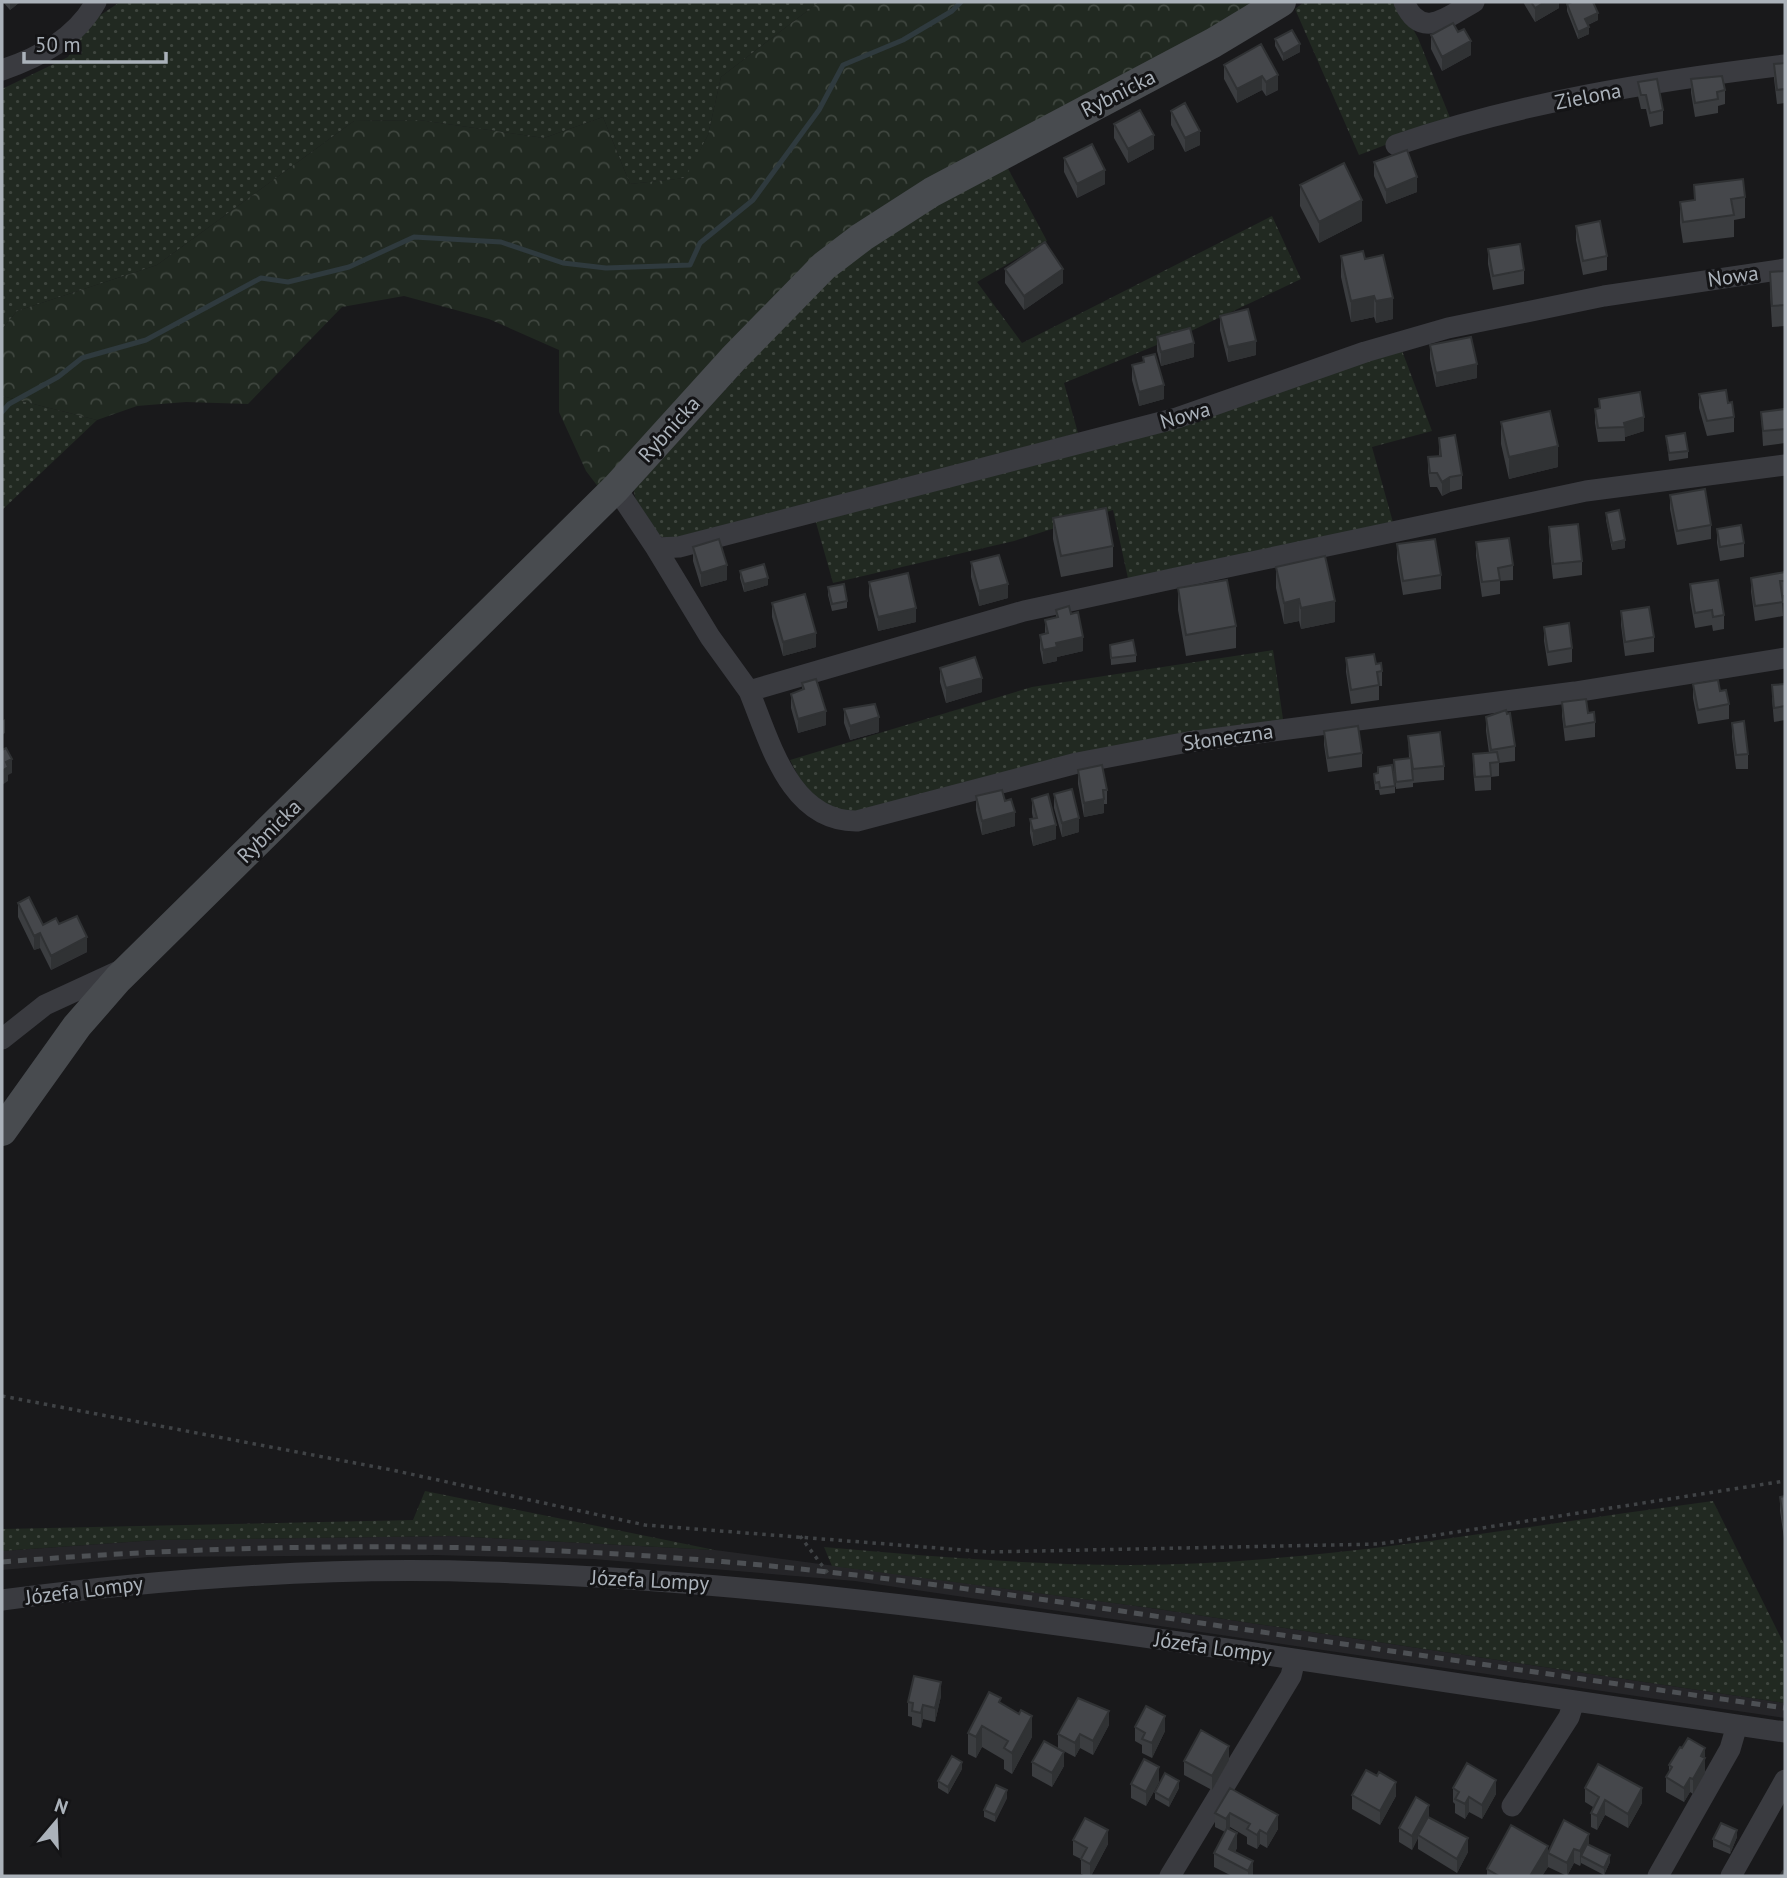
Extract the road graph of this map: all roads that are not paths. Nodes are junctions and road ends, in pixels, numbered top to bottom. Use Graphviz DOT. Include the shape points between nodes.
graph roads {
  1 [pos="96,2"];
  2 [pos="1281,2"];
  3 [pos="1404,2"];
  4 [pos="1474,2"];
  5 [pos="1785,65"];
  6 [pos="2,70"];
  7 [pos="1395,145"];
  8 [pos="1785,269"];
  9 [pos="1785,465"];
  10 [pos="616,488"];
  11 [pos="656,548"];
  12 [pos="1785,659"];
  13 [pos="749,691"];
  14 [pos="136,963"];
  15 [pos="2,1039"];
  16 [pos="2,1131"];
  17 [pos="2,1600"];
  18 [pos="1295,1659"];
  19 [pos="1574,1701"];
  20 [pos="1737,1725"];
  21 [pos="1785,1732"];
  22 [pos="1785,1780"];
  23 [pos="1512,1806"];
  24 [pos="1170,1876"];
  25 [pos="1658,1876"];
  26 [pos="1731,1876"];
  1 -- 6 [label="street" via="81,24 55,46"];
  2 -- 10 [label="street, Rybnicka" via="932,192 848,247 781,308"];
  3 -- 4 [label="street" via="1413,19 1425,24"];
  5 -- 7 [label="street, Zielona" via="1618,90 1476,118"];
  8 -- 11 [label="street, Nowa" via="1604,296 1448,328 1177,418 716,538"];
  9 -- 13 [label="street" via="1586,491 1024,611"];
  10 -- 11 [label="street"];
  10 -- 14 [label="street, Rybnicka"];
  11 -- 13 [label="street, Słoneczna"];
  12 -- 13 [label="street, Słoneczna" via="1575,692 1188,742 1077,763 857,821 838,821 804,802 785,773"];
  14 -- 15 [label="street, Rybnicka" via="44,1005"];
  14 -- 16 [label="street, Rybnicka" via="77,1026"];
  17 -- 18 [label="street, Józefa Lompy" via="136,1583 321,1573 484,1571 835,1595"];
  18 -- 19 [label="street, Józefa Lompy"];
  18 -- 24 [label="street, Józefa Lompy" via="1291,1676"];
  19 -- 20 [label="street, Józefa Lompy"];
  19 -- 23 [label="street" via="1569,1717"];
  20 -- 21 [label="street, Józefa Lompy"];
  20 -- 25 [label="street" via="1730,1749"];
  22 -- 26 [label="street"];
}
